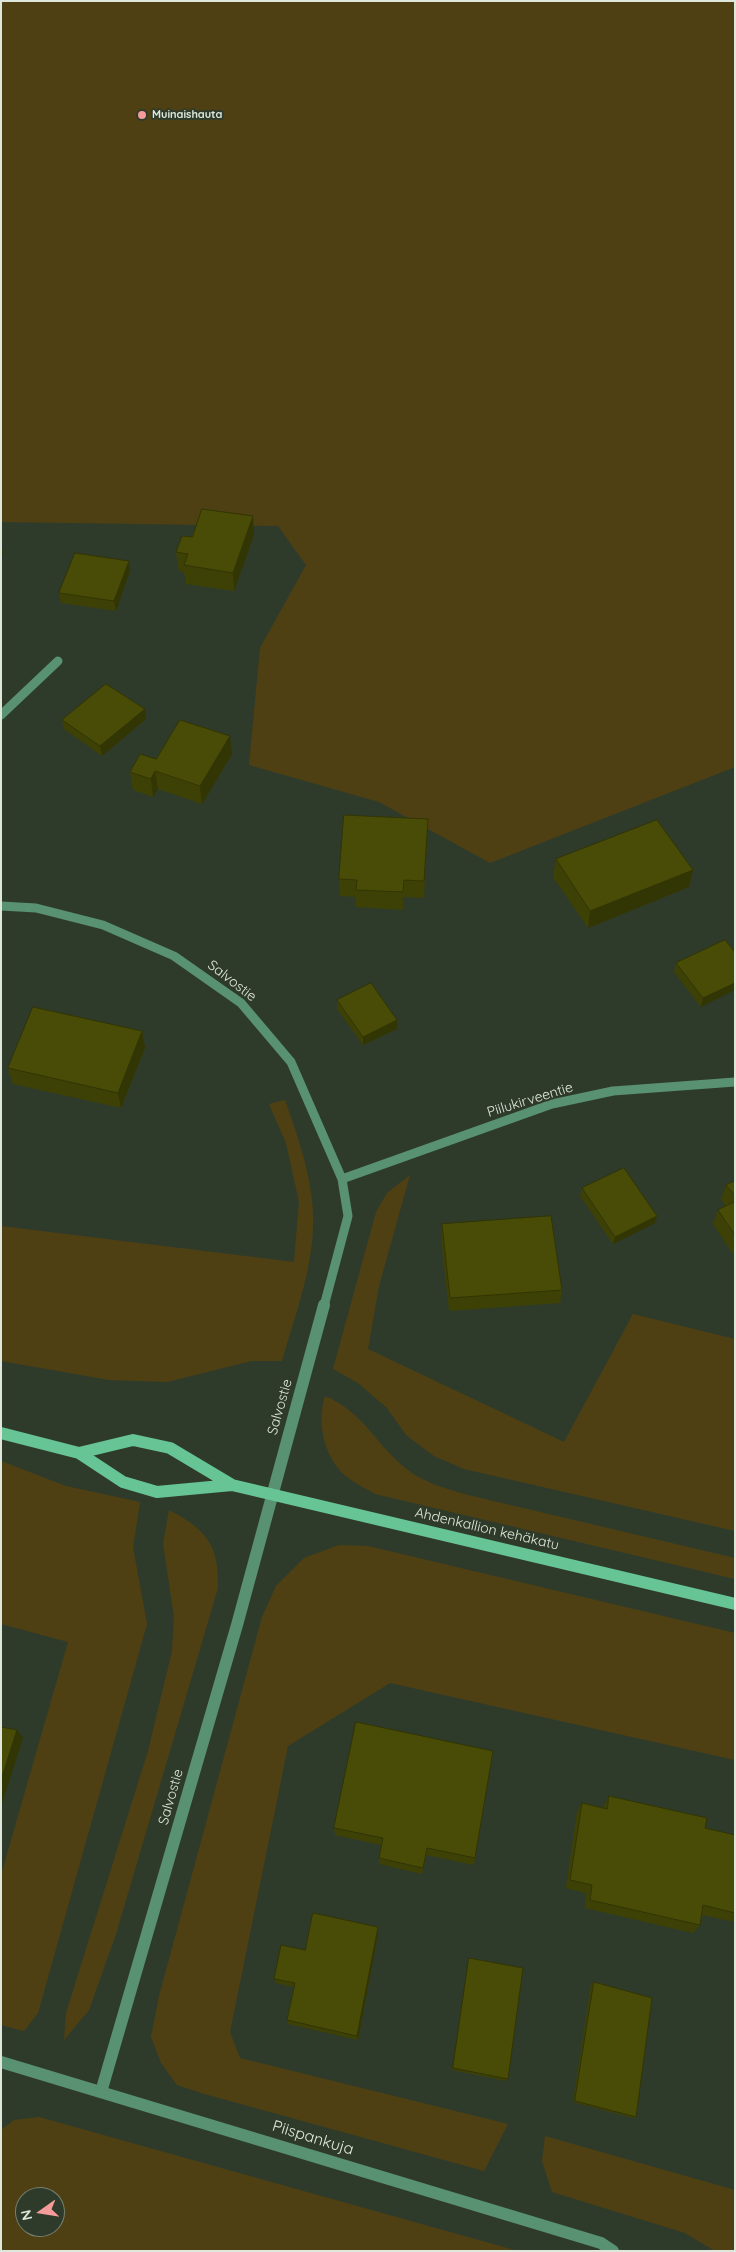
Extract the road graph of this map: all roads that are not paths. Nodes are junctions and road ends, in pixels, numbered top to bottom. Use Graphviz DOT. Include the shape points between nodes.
graph roads {
  1 [pos="58,661"];
  2 [pos="1,715"];
  3 [pos="1,906"];
  4 [pos="735,1082"];
  5 [pos="342,1179"];
  6 [pos="1,1433"];
  7 [pos="79,1453"];
  8 [pos="232,1485"];
  9 [pos="271,1494"];
  10 [pos="735,1604"];
  11 [pos="1,2062"];
  12 [pos="101,2092"];
  13 [pos="613,2251"];
  1 -- 2 [label="street"];
  3 -- 5 [label="street, Salvostie" via="36,908 103,925 174,956 241,1004 292,1062"];
  4 -- 5 [label="street, Piilukirveentie" via="612,1092 552,1104"];
  5 -- 9 [label="street, Salvostie" via="348,1216"];
  6 -- 7 [label="street, Ahdenkallion kehäkatu"];
  7 -- 8 [label="street, Ahdenkallion kehäkatu" via="123,1482 158,1492"];
  7 -- 8 [label="street, Ahdenkallion kehäkatu" via="133,1440 170,1448"];
  8 -- 9 [label="street, Ahdenkallion kehäkatu"];
  9 -- 10 [label="street, Ahdenkallion kehäkatu"];
  9 -- 12 [label="street, Salvostie" via="237,1625"];
  11 -- 12 [label="street, Piispankuja"];
  12 -- 13 [label="street, Piispankuja" via="601,2243"];
}
